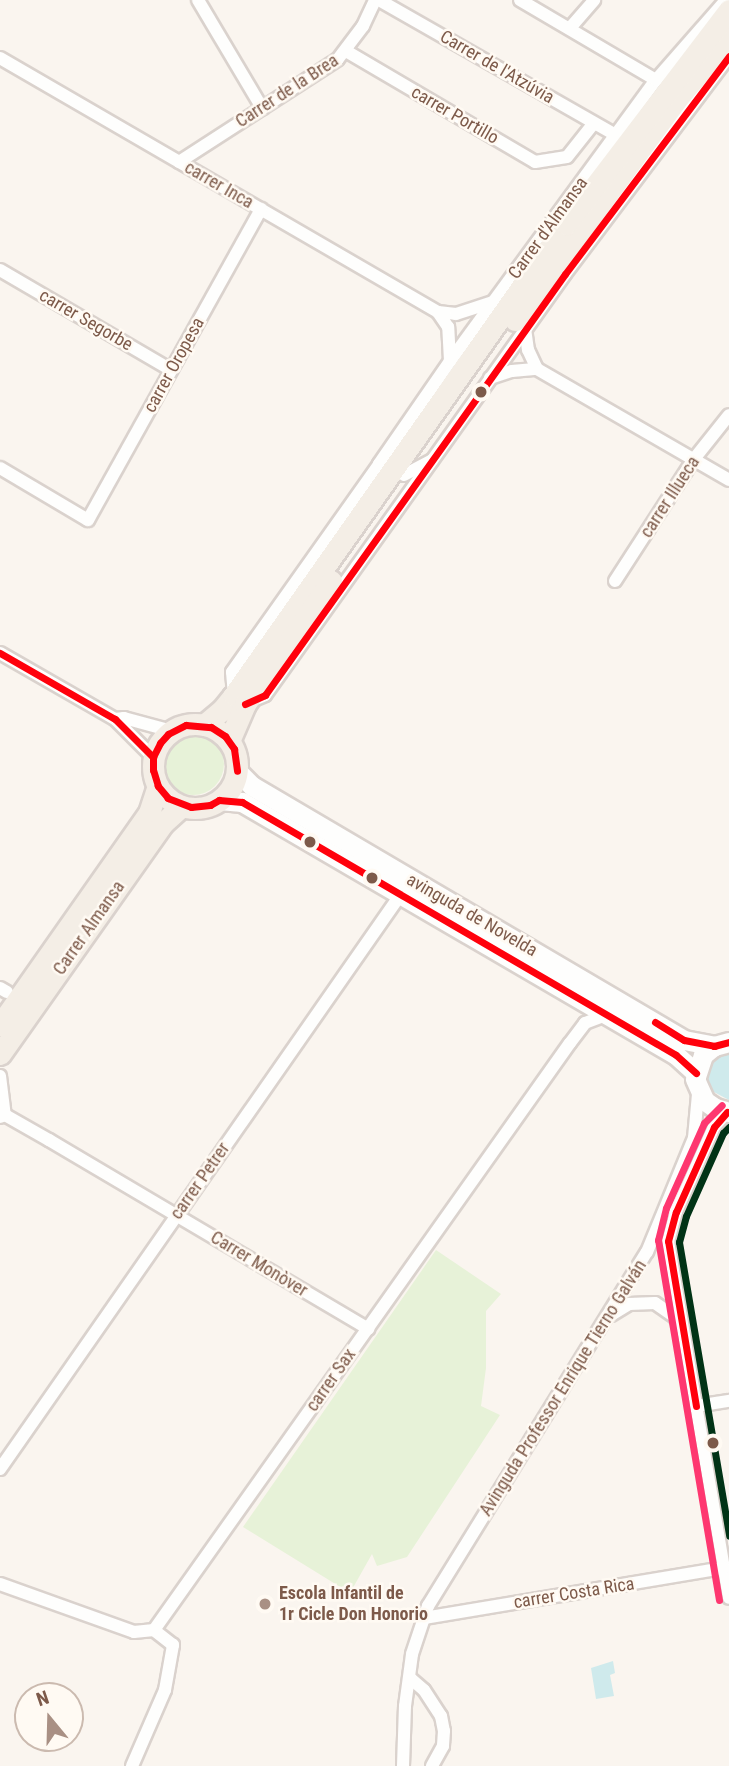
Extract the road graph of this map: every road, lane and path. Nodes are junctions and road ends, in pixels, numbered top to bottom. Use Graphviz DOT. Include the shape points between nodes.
graph roads {
  1 [pos="198,0"];
  2 [pos="377,0"];
  3 [pos="520,0"];
  4 [pos="594,0"];
  5 [pos="726,0"];
  6 [pos="534,3"];
  7 [pos="729,10"];
  8 [pos="570,28"];
  9 [pos="729,37"];
  10 [pos="346,51"];
  11 [pos="729,56"];
  12 [pos="0,58"];
  13 [pos="656,80"];
  14 [pos="262,108"];
  15 [pos="594,123"];
  16 [pos="616,135"];
  17 [pos="567,157"];
  18 [pos="178,162"];
  19 [pos="261,209"];
  20 [pos="2,276"];
  21 [pos="494,302"];
  22 [pos="438,312"];
  23 [pos="525,329"];
  24 [pos="450,361"];
  25 [pos="537,369"];
  26 [pos="172,370"];
  27 [pos="489,378"];
  28 [pos="729,415"];
  29 [pos="407,449"];
  30 [pos="435,458"];
  31 [pos="694,459"];
  32 [pos="379,464"];
  33 [pos="0,468"];
  34 [pos="404,475"];
  35 [pos="729,480"];
  36 [pos="615,581"];
  37 [pos="0,653"];
  38 [pos="239,700"];
  39 [pos="115,719"];
  40 [pos="204,724"];
  41 [pos="172,731"];
  42 [pos="229,741"];
  43 [pos="153,757"];
  44 [pos="237,771"];
  45 [pos="158,786"];
  46 [pos="219,800"];
  47 [pos="182,806"];
  48 [pos="401,894"];
  49 [pos="606,1016"];
  50 [pos="0,1025"];
  51 [pos="721,1044"];
  52 [pos="0,1054"];
  53 [pos="0,1076"];
  54 [pos="697,1082"];
  55 [pos="728,1112"];
  56 [pos="3,1116"];
  57 [pos="176,1215"];
  58 [pos="608,1317"];
  59 [pos="368,1329"];
  60 [pos="683,1330"];
  61 [pos="729,1401"];
  62 [pos="696,1406"];
  63 [pos="0,1469"];
  64 [pos="724,1568"];
  65 [pos="0,1584"];
  66 [pos="729,1595"];
  67 [pos="424,1618"];
  68 [pos="154,1630"];
  69 [pos="410,1678"];
  70 [pos="131,1766"];
  71 [pos="403,1766"];
  72 [pos="432,1766"];
  1 -- 14 [label="street"];
  2 -- 10 [label="street, Carrer de la Brea"];
  2 -- 15 [label="street, Carrer de l'Atzúvia"];
  3 -- 6 [label="street"];
  4 -- 8 [label="street"];
  5 -- 13 [label="street, Carrer d'Almansa"];
  6 -- 8 [label="street"];
  7 -- 29 [label="main road, Carrer d'Almansa" via="565,225"];
  8 -- 13 [label="street"];
  9 -- 34 [label="main road" via="676,100"];
  10 -- 14 [label="street, Carrer de la Brea"];
  10 -- 17 [label="street, carrer Portillo" via="535,162"];
  11 -- 23 [label="street, Carrer d'Almansa"];
  12 -- 18 [label="street, carrer Inca"];
  13 -- 16 [label="street, Carrer d'Almansa"];
  14 -- 18 [label="street, Carrer de la Brea"];
  15 -- 16 [label="street, Carrer de l'Atzúvia"];
  15 -- 17 [label="street, Carrer d'Almansa"];
  16 -- 21 [label="street, Carrer d'Almansa"];
  18 -- 19 [label="street, carrer Inca"];
  19 -- 22 [label="street, carrer Inca"];
  19 -- 26 [label="street, carrer Oropesa"];
  20 -- 26 [label="street, carrer Segorbe"];
  21 -- 22 [label="street" via="456,314"];
  21 -- 24 [label="street, Carrer d'Almansa"];
  22 -- 24 [label="street" via="447,327"];
  23 -- 25 [label="street"];
  23 -- 27 [label="street, Carrer d'Almansa"];
  24 -- 32 [label="street, Carrer d'Almansa"];
  25 -- 27 [label="street" via="512,370"];
  25 -- 31 [label="street"];
  26 -- 33 [label="street, carrer Oropesa" via="88,520"];
  27 -- 30 [label="street, Carrer d'Almansa"];
  28 -- 31 [label="street, carrer Illueca"];
  29 -- 32 [label="street, Carrer d'Almansa"];
  29 -- 38 [label="main road, Carrer d'Almansa"];
  30 -- 34 [label="street, Carrer d'Almansa"];
  30 -- 38 [label="street, Carrer d'Almansa" via="265,695"];
  31 -- 35 [label="street"];
  31 -- 36 [label="street, carrer Illueca"];
  32 -- 38 [label="street, Carrer d'Almansa" via="232,672"];
  34 -- 38 [label="main road"];
  37 -- 39 [label="street"];
  38 -- 40 [label="main road, Carrer d'Almansa"];
  38 -- 42 [label="main road"];
  39 -- 41 [label="street"];
  39 -- 43 [label="street"];
  40 -- 41 [label="main road" via="186,724"];
  40 -- 42 [label="main road"];
  41 -- 43 [label="main road"];
  42 -- 44 [label="main road"];
  43 -- 45 [label="main road"];
  44 -- 46 [label="main road" via="231,788"];
  44 -- 51 [label="main road, avinguda de Novelda" via="252,786 684,1040"];
  45 -- 47 [label="main road"];
  45 -- 50 [label="main road, Carrer Almansa" via="149,813"];
  46 -- 47 [label="main road" via="199,807"];
  46 -- 48 [label="main road, avinguda de Novelda" via="242,802"];
  47 -- 52 [label="main road, Carrer Almansa" via="163,823"];
  48 -- 49 [label="main road, avinguda de Novelda"];
  48 -- 57 [label="street, carrer Petrer"];
  49 -- 54 [label="main road, avinguda de Novelda" via="676,1055"];
  49 -- 59 [label="street, carrer Sax" via="585,1023"];
  51 -- 54 [label="main road" via="703,1055"];
  53 -- 56 [label="street, Carrer Monòver"];
  54 -- 55 [label="main road, avinguda de Novelda" via="709,1105"];
  54 -- 58 [label="street, Avinguda Professor Enrique Tierno Galván" via="698,1118 685,1162 651,1243"];
  55 -- 60 [label="street" via="713,1127 668,1241"];
  56 -- 57 [label="street, Carrer Monòver"];
  57 -- 59 [label="street, Carrer Monòver"];
  57 -- 63 [label="street, carrer Petrer"];
  58 -- 60 [label="street" via="629,1304 654,1303 675,1317"];
  58 -- 67 [label="street, Avinguda Professor Enrique Tierno Galván"];
  59 -- 68 [label="street, carrer Sax"];
  60 -- 62 [label="street"];
  61 -- 62 [label="street"];
  62 -- 64 [label="street"];
  64 -- 66 [label="street"];
  64 -- 67 [label="street, carrer Costa Rica"];
  65 -- 68 [label="street" via="134,1632"];
  67 -- 69 [label="street, Avinguda Professor Enrique Tierno Galván" via="412,1654"];
  68 -- 70 [label="street" via="173,1645 165,1690"];
  69 -- 71 [label="street, Avinguda Professor Enrique Tierno Galván"];
  69 -- 72 [label="street" via="441,1716 443,1746"];
}
